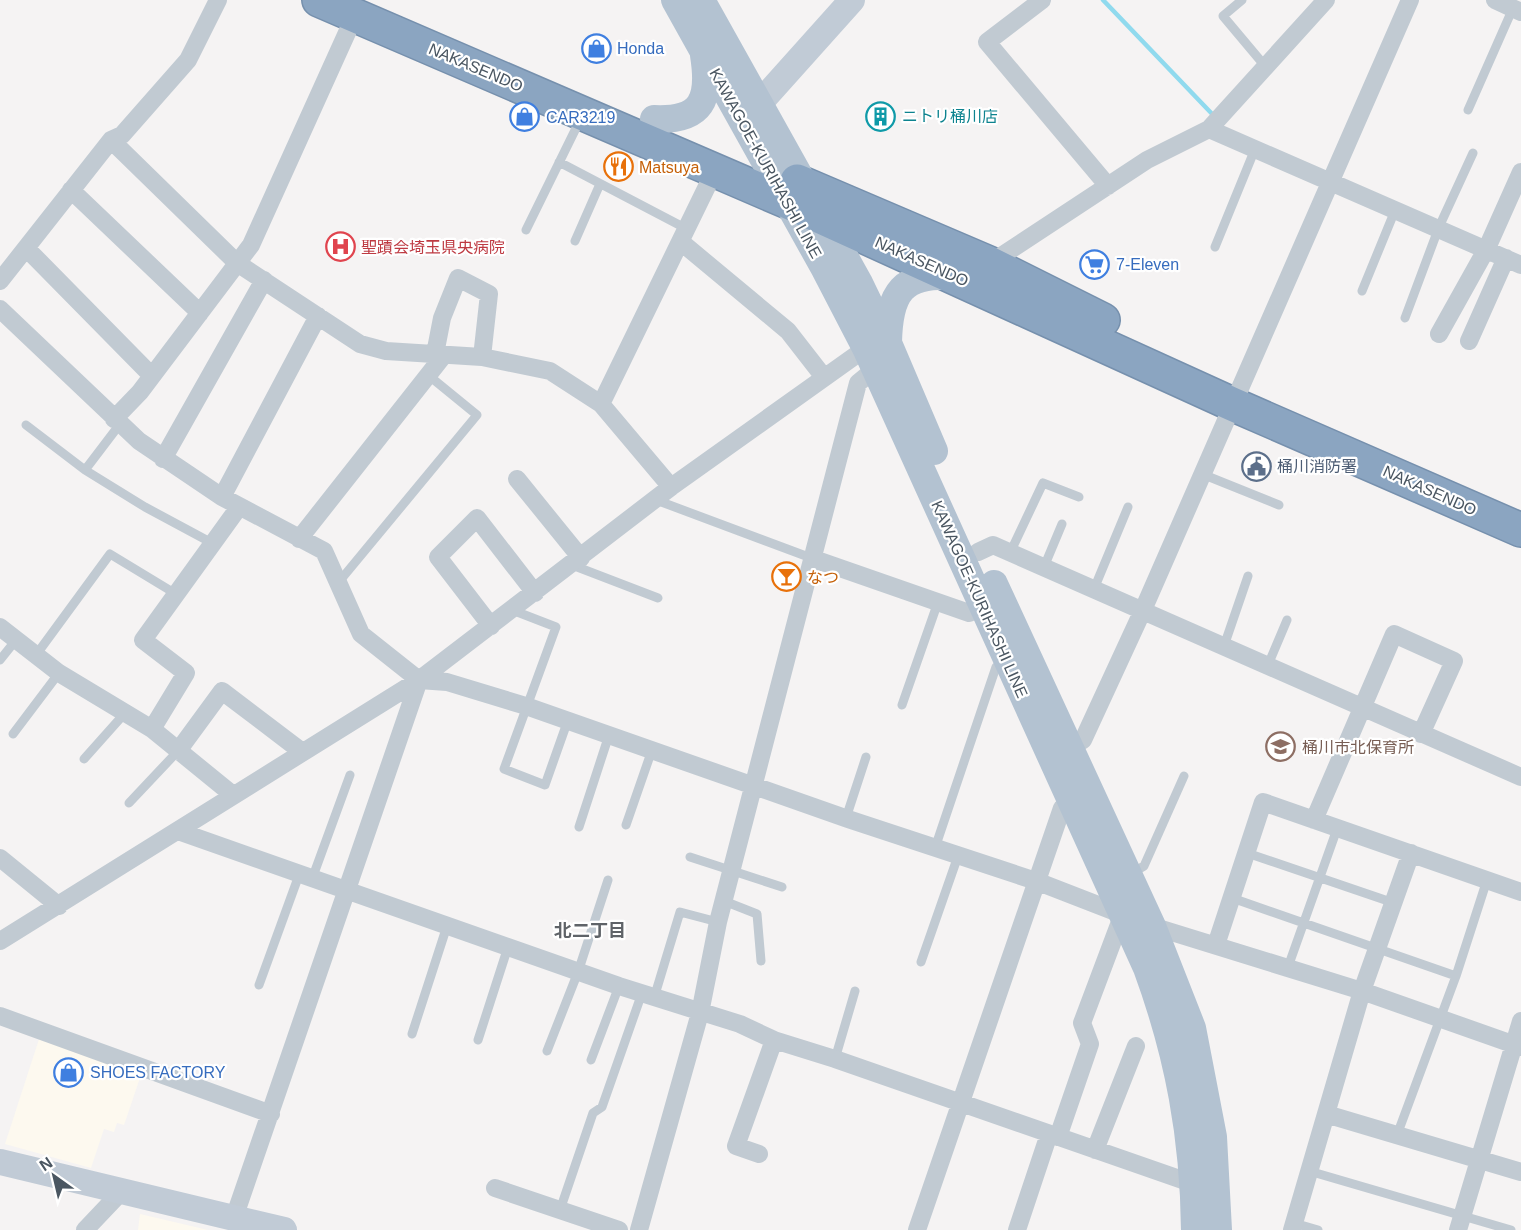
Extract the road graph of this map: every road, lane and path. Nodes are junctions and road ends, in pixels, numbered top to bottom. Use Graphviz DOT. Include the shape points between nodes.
graph roads {
  1 [pos="218,0"];
  2 [pos="319,0"];
  3 [pos="675,0"];
  4 [pos="701,0"];
  5 [pos="852,0"];
  6 [pos="1042,0"];
  7 [pos="1242,0"];
  8 [pos="1326,0"];
  9 [pos="1410,0"];
  10 [pos="1495,0"];
  11 [pos="354,8"];
  12 [pos="1517,10"];
  13 [pos="703,51"];
  14 [pos="1265,66"];
  15 [pos="758,105"];
  16 [pos="1468,110"];
  17 [pos="583,114"];
  18 [pos="654,119"];
  19 [pos="1209,129"];
  20 [pos="111,140"];
  21 [pos="1256,149"];
  22 [pos="1473,153"];
  23 [pos="559,162"];
  24 [pos="770,169"];
  25 [pos="716,170"];
  26 [pos="1521,172"];
  27 [pos="1330,180"];
  28 [pos="600,184"];
  29 [pos="1108,186"];
  30 [pos="71,190"];
  31 [pos="795,193"];
  32 [pos="1396,208"];
  33 [pos="822,217"];
  34 [pos="1439,227"];
  35 [pos="526,231"];
  36 [pos="684,236"];
  37 [pos="575,241"];
  38 [pos="1215,247"];
  39 [pos="26,248"];
  40 [pos="1487,248"];
  41 [pos="1516,260"];
  42 [pos="237,263"];
  43 [pos="971,274"];
  44 [pos="264,280"];
  45 [pos="0,281"];
  46 [pos="1362,291"];
  47 [pos="0,309"];
  48 [pos="200,313"];
  49 [pos="318,316"];
  50 [pos="1405,318"];
  51 [pos="1439,334"];
  52 [pos="1469,341"];
  53 [pos="876,353"];
  54 [pos="440,354"];
  55 [pos="482,357"];
  56 [pos="428,375"];
  57 [pos="152,376"];
  58 [pos="823,376"];
  59 [pos="1236,396"];
  60 [pos="602,404"];
  61 [pos="117,422"];
  62 [pos="26,425"];
  63 [pos="163,459"];
  64 [pos="85,470"];
  65 [pos="1202,474"];
  66 [pos="517,479"];
  67 [pos="671,487"];
  68 [pos="222,497"];
  69 [pos="1079,497"];
  70 [pos="656,500"];
  71 [pos="1279,505"];
  72 [pos="239,507"];
  73 [pos="1128,507"];
  74 [pos="1521,510"];
  75 [pos="1062,524"];
  76 [pos="1521,530"];
  77 [pos="299,538"];
  78 [pos="212,543"];
  79 [pos="978,552"];
  80 [pos="1010,553"];
  81 [pos="814,559"];
  82 [pos="576,561"];
  83 [pos="1044,567"];
  84 [pos="1248,576"];
  85 [pos="338,584"];
  86 [pos="1094,589"];
  87 [pos="535,593"];
  88 [pos="176,594"];
  89 [pos="658,598"];
  90 [pos="938,602"];
  91 [pos="983,607"];
  92 [pos="512,610"];
  93 [pos="1143,610"];
  94 [pos="1287,620"];
  95 [pos="491,626"];
  96 [pos="0,627"];
  97 [pos="16,640"];
  98 [pos="1224,646"];
  99 [pos="36,655"];
  100 [pos="0,660"];
  101 [pos="1007,660"];
  102 [pos="1268,665"];
  103 [pos="60,673"];
  104 [pos="419,680"];
  105 [pos="902,705"];
  106 [pos="526,706"];
  107 [pos="1362,707"];
  108 [pos="125,713"];
  109 [pos="568,720"];
  110 [pos="152,729"];
  111 [pos="13,734"];
  112 [pos="1421,734"];
  113 [pos="609,735"];
  114 [pos="1071,747"];
  115 [pos="178,750"];
  116 [pos="652,750"];
  117 [pos="301,751"];
  118 [pos="866,757"];
  119 [pos="84,759"];
  120 [pos="350,775"];
  121 [pos="1184,776"];
  122 [pos="1521,777"];
  123 [pos="755,786"];
  124 [pos="232,795"];
  125 [pos="129,803"];
  126 [pos="1072,803"];
  127 [pos="846,818"];
  128 [pos="1314,820"];
  129 [pos="626,825"];
  130 [pos="579,827"];
  131 [pos="1337,829"];
  132 [pos="178,831"];
  133 [pos="935,848"];
  134 [pos="1247,853"];
  135 [pos="1411,853"];
  136 [pos="958,856"];
  137 [pos="690,857"];
  138 [pos="0,858"];
  139 [pos="732,869"];
  140 [pos="1129,875"];
  141 [pos="306,877"];
  142 [pos="1320,878"];
  143 [pos="608,879"];
  144 [pos="1487,880"];
  145 [pos="1036,881"];
  146 [pos="782,887"];
  147 [pos="347,892"];
  148 [pos="1521,892"];
  149 [pos="1232,898"];
  150 [pos="724,902"];
  151 [pos="1394,903"];
  152 [pos="59,906"];
  153 [pos="1123,914"];
  154 [pos="718,922"];
  155 [pos="1304,923"];
  156 [pos="447,926"];
  157 [pos="1152,926"];
  158 [pos="3,936"];
  159 [pos="1216,945"];
  160 [pos="507,947"];
  161 [pos="1377,948"];
  162 [pos="761,961"];
  163 [pos="921,962"];
  164 [pos="1288,968"];
  165 [pos="578,972"];
  166 [pos="1456,976"];
  167 [pos="259,985"];
  168 [pos="619,986"];
  169 [pos="1362,991"];
  170 [pos="855,992"];
  171 [pos="648,995"];
  172 [pos="700,1013"];
  173 [pos="0,1016"];
  174 [pos="1439,1018"];
  175 [pos="1521,1021"];
  176 [pos="412,1034"];
  177 [pos="478,1040"];
  178 [pos="774,1040"];
  179 [pos="1136,1046"];
  180 [pos="1518,1046"];
  181 [pos="547,1051"];
  182 [pos="835,1059"];
  183 [pos="591,1060"];
  184 [pos="960,1104"];
  185 [pos="271,1114"];
  186 [pos="1326,1114"];
  187 [pos="1397,1135"];
  188 [pos="1053,1136"];
  189 [pos="1095,1150"];
  190 [pos="759,1154"];
  191 [pos="1479,1159"];
  192 [pos="0,1162"];
  193 [pos="1309,1171"];
  194 [pos="1521,1172"];
  195 [pos="1194,1184"];
  196 [pos="495,1188"];
  197 [pos="121,1192"];
  198 [pos="560,1210"];
  199 [pos="234,1218"];
  200 [pos="1460,1223"];
  201 [pos="1293,1226"];
  202 [pos="85,1230"];
  203 [pos="284,1230"];
  204 [pos="619,1230"];
  205 [pos="639,1230"];
  206 [pos="917,1230"];
  207 [pos="1017,1230"];
  208 [pos="1195,1230"];
  209 [pos="1218,1230"];
  210 [pos="1318,1230"];
  211 [pos="1511,1230"];
  1 -- 20 [label="street" via="188,60 122,135"];
  2 -- 11 [label="highway, NAKASENDO"];
  3 -- 13 [label="main road, KAWAGOE-KURIHASHI LINE"];
  4 -- 15 [label="main road, KAWAGOE-KURIHASHI LINE"];
  5 -- 15 [label="main road"];
  6 -- 29 [label="street" via="987,42"];
  7 -- 14 [label="lane" via="1223,16"];
  8 -- 14 [label="street"];
  9 -- 27 [label="street"];
  10 -- 12 [label="street"];
  11 -- 17 [label="highway, NAKASENDO"];
  11 -- 18 [label="highway, NAKASENDO"];
  11 -- 42 [label="street" via="251,245"];
  12 -- 16 [label="lane"];
  13 -- 18 [label="main road" via="707,74 702,102 684,117"];
  13 -- 24 [label="main road, KAWAGOE-KURIHASHI LINE"];
  14 -- 19 [label="street"];
  15 -- 31 [label="main road, KAWAGOE-KURIHASHI LINE"];
  17 -- 23 [label="lane"];
  17 -- 25 [label="highway, NAKASENDO"];
  18 -- 24 [label="highway, NAKASENDO"];
  19 -- 21 [label="street"];
  19 -- 29 [label="street" via="1147,160"];
  20 -- 30 [label="street"];
  20 -- 42 [label="street"];
  21 -- 27 [label="street"];
  21 -- 38 [label="lane"];
  22 -- 34 [label="lane"];
  23 -- 28 [label="lane"];
  23 -- 35 [label="lane"];
  24 -- 31 [label="highway, NAKASENDO"];
  25 -- 31 [label="highway, NAKASENDO"];
  25 -- 36 [label="street"];
  26 -- 40 [label="street"];
  27 -- 32 [label="street"];
  27 -- 59 [label="street"];
  28 -- 36 [label="lane"];
  28 -- 37 [label="lane"];
  29 -- 43 [label="street"];
  30 -- 39 [label="street"];
  30 -- 48 [label="street"];
  31 -- 33 [label="highway, NAKASENDO"];
  31 -- 43 [label="highway, NAKASENDO"];
  31 -- 53 [label="main road, KAWAGOE-KURIHASHI LINE"];
  32 -- 34 [label="street"];
  32 -- 46 [label="lane"];
  33 -- 43 [label="highway, NAKASENDO"];
  33 -- 53 [label="main road, KAWAGOE-KURIHASHI LINE"];
  34 -- 40 [label="street"];
  34 -- 50 [label="lane"];
  36 -- 58 [label="street" via="788,331"];
  36 -- 60 [label="street"];
  39 -- 45 [label="street"];
  39 -- 57 [label="street"];
  40 -- 41 [label="street"];
  40 -- 51 [label="street"];
  41 -- 52 [label="street"];
  42 -- 44 [label="street"];
  42 -- 48 [label="street"];
  43 -- 53 [label="main road" via="934,275 907,283 897,294"];
  43 -- 59 [label="highway, NAKASENDO"];
  44 -- 49 [label="street"];
  44 -- 63 [label="street"];
  47 -- 61 [label="street"];
  48 -- 57 [label="street"];
  49 -- 54 [label="street" via="360,344 386,351"];
  49 -- 68 [label="street"];
  53 -- 58 [label="street"];
  53 -- 79 [label="main road, KAWAGOE-KURIHASHI LINE"];
  53 -- 81 [label="street" via="858,383"];
  53 -- 91 [label="main road, KAWAGOE-KURIHASHI LINE"];
  54 -- 55 [label="street"];
  54 -- 55 [label="street" via="442,318 458,278 489,294"];
  54 -- 56 [label="street"];
  55 -- 60 [label="street" via="550,371"];
  56 -- 77 [label="street"];
  56 -- 85 [label="lane" via="477,415"];
  57 -- 61 [label="street"];
  58 -- 67 [label="street"];
  59 -- 65 [label="street"];
  59 -- 74 [label="highway, NAKASENDO"];
  59 -- 76 [label="highway, NAKASENDO"];
  60 -- 67 [label="street"];
  61 -- 63 [label="street"];
  61 -- 64 [label="lane"];
  62 -- 64 [label="lane"];
  63 -- 68 [label="street"];
  64 -- 78 [label="lane"];
  65 -- 71 [label="lane"];
  65 -- 93 [label="street"];
  66 -- 82 [label="street"];
  67 -- 70 [label="street"];
  68 -- 72 [label="street"];
  69 -- 80 [label="lane" via="1043,483"];
  70 -- 81 [label="lane"];
  70 -- 82 [label="street"];
  72 -- 77 [label="street"];
  72 -- 78 [label="street"];
  73 -- 86 [label="lane"];
  75 -- 83 [label="lane"];
  77 -- 85 [label="street" via="324,551"];
  78 -- 88 [label="street"];
  79 -- 80 [label="street" via="993,545"];
  79 -- 114 [label="main road, KAWAGOE-KURIHASHI LINE"];
  80 -- 83 [label="street"];
  81 -- 90 [label="street"];
  81 -- 123 [label="street"];
  82 -- 87 [label="street"];
  82 -- 89 [label="lane"];
  83 -- 86 [label="street"];
  84 -- 98 [label="lane"];
  85 -- 104 [label="street" via="361,634"];
  86 -- 93 [label="street"];
  87 -- 92 [label="street"];
  87 -- 95 [label="street" via="477,518 438,557"];
  88 -- 99 [label="lane" via="110,554"];
  88 -- 110 [label="street" via="143,640 186,673"];
  90 -- 91 [label="street" via="969,614"];
  90 -- 105 [label="lane"];
  91 -- 101 [label="main road, KAWAGOE-KURIHASHI LINE"];
  92 -- 95 [label="street"];
  92 -- 106 [label="lane" via="556,627"];
  93 -- 98 [label="street"];
  93 -- 114 [label="street" via="1083,740"];
  94 -- 102 [label="lane"];
  95 -- 104 [label="street"];
  96 -- 97 [label="street"];
  97 -- 99 [label="street"];
  97 -- 100 [label="lane"];
  98 -- 102 [label="street"];
  99 -- 103 [label="street"];
  101 -- 126 [label="main road, KAWAGOE-KURIHASHI LINE"];
  101 -- 133 [label="lane" via="996,667"];
  102 -- 107 [label="street"];
  103 -- 108 [label="street"];
  103 -- 111 [label="lane"];
  104 -- 106 [label="street" via="447,682"];
  104 -- 117 [label="street"];
  104 -- 147 [label="street"];
  106 -- 109 [label="street"];
  106 -- 109 [label="lane" via="504,769 545,785"];
  107 -- 112 [label="street"];
  107 -- 112 [label="street" via="1394,634 1404,638 1454,661"];
  107 -- 128 [label="street"];
  108 -- 110 [label="street"];
  108 -- 119 [label="lane"];
  109 -- 113 [label="street"];
  110 -- 115 [label="street"];
  112 -- 122 [label="street"];
  113 -- 116 [label="street"];
  113 -- 130 [label="lane"];
  114 -- 140 [label="main road, KAWAGOE-KURIHASHI LINE"];
  115 -- 117 [label="street" via="222,691"];
  115 -- 124 [label="street"];
  115 -- 125 [label="lane"];
  116 -- 123 [label="street"];
  116 -- 129 [label="lane"];
  117 -- 124 [label="street"];
  118 -- 127 [label="lane"];
  120 -- 141 [label="lane"];
  121 -- 140 [label="lane" via="1144,866"];
  123 -- 127 [label="street"];
  123 -- 139 [label="street"];
  124 -- 132 [label="street"];
  126 -- 145 [label="street" via="1062,808"];
  126 -- 153 [label="main road, KAWAGOE-KURIHASHI LINE"];
  127 -- 133 [label="street"];
  128 -- 131 [label="street"];
  128 -- 134 [label="street" via="1263,802"];
  131 -- 135 [label="street"];
  131 -- 142 [label="lane"];
  132 -- 141 [label="street"];
  132 -- 152 [label="street"];
  133 -- 136 [label="street"];
  134 -- 142 [label="lane"];
  134 -- 149 [label="street"];
  135 -- 144 [label="street"];
  135 -- 151 [label="street"];
  136 -- 145 [label="street"];
  136 -- 163 [label="lane"];
  137 -- 139 [label="lane"];
  138 -- 152 [label="street"];
  139 -- 146 [label="lane"];
  139 -- 150 [label="street"];
  140 -- 157 [label="main road, KAWAGOE-KURIHASHI LINE"];
  141 -- 147 [label="street"];
  141 -- 167 [label="lane"];
  142 -- 151 [label="lane"];
  142 -- 155 [label="lane"];
  143 -- 165 [label="lane"];
  144 -- 148 [label="street"];
  144 -- 166 [label="lane"];
  145 -- 153 [label="street"];
  145 -- 184 [label="street"];
  147 -- 156 [label="street"];
  147 -- 185 [label="street"];
  149 -- 155 [label="lane"];
  149 -- 159 [label="street"];
  150 -- 154 [label="street"];
  150 -- 162 [label="lane" via="757,914"];
  151 -- 161 [label="street"];
  152 -- 158 [label="street"];
  153 -- 157 [label="street"];
  153 -- 188 [label="street" via="1082,1023 1090,1044"];
  153 -- 195 [label="main road, KAWAGOE-KURIHASHI LINE" via="1147,968 1175,1055"];
  154 -- 171 [label="lane" via="680,912"];
  154 -- 172 [label="street"];
  155 -- 161 [label="lane"];
  155 -- 164 [label="lane"];
  156 -- 160 [label="street"];
  156 -- 176 [label="lane"];
  157 -- 159 [label="street"];
  157 -- 209 [label="main road, KAWAGOE-KURIHASHI LINE" via="1192,1028 1202,1073 1213,1137"];
  159 -- 164 [label="street"];
  160 -- 165 [label="street"];
  160 -- 177 [label="lane"];
  161 -- 166 [label="lane"];
  161 -- 169 [label="street"];
  164 -- 169 [label="street"];
  165 -- 168 [label="street"];
  165 -- 181 [label="lane"];
  166 -- 174 [label="lane"];
  168 -- 171 [label="street"];
  168 -- 183 [label="lane"];
  169 -- 174 [label="street"];
  169 -- 186 [label="street"];
  170 -- 182 [label="lane"];
  171 -- 172 [label="street"];
  171 -- 198 [label="lane" via="602,1107 593,1113"];
  172 -- 178 [label="street" via="740,1024"];
  172 -- 205 [label="street"];
  173 -- 185 [label="street"];
  174 -- 180 [label="street"];
  174 -- 187 [label="lane"];
  175 -- 180 [label="street"];
  178 -- 182 [label="street"];
  178 -- 190 [label="street" via="736,1146"];
  179 -- 189 [label="street"];
  180 -- 191 [label="street"];
  182 -- 184 [label="street"];
  184 -- 188 [label="street"];
  184 -- 206 [label="street"];
  185 -- 199 [label="street"];
  186 -- 187 [label="street"];
  186 -- 193 [label="street"];
  187 -- 191 [label="street"];
  188 -- 189 [label="street"];
  188 -- 207 [label="street"];
  189 -- 195 [label="street"];
  191 -- 194 [label="street"];
  191 -- 200 [label="street"];
  192 -- 197 [label="main road"];
  193 -- 200 [label="lane"];
  193 -- 201 [label="street"];
  195 -- 208 [label="main road, KAWAGOE-KURIHASHI LINE"];
  196 -- 198 [label="street"];
  197 -- 199 [label="main road"];
  197 -- 202 [label="street"];
  198 -- 204 [label="street"];
  199 -- 203 [label="main road"];
  200 -- 211 [label="lane"];
  201 -- 210 [label="lane"];
}
